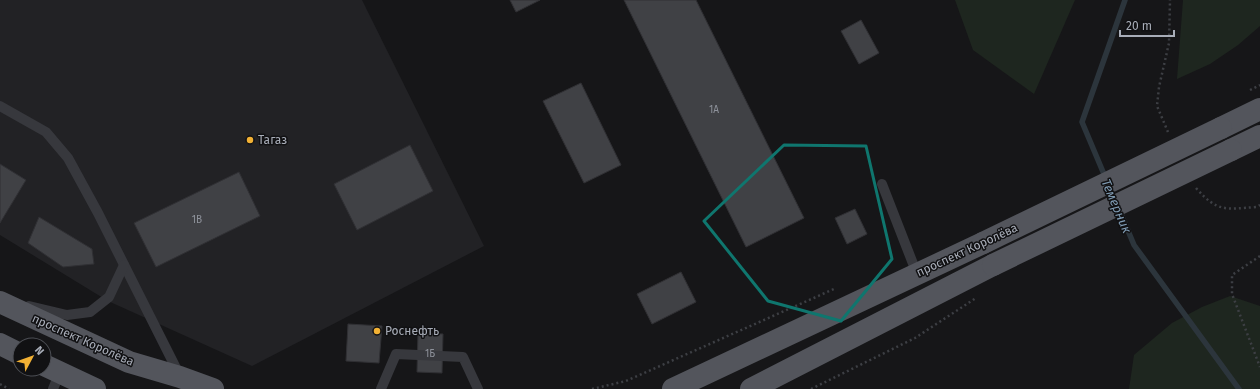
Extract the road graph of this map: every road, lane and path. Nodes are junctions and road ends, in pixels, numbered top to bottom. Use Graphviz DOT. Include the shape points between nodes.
graph roads {
  1 [pos="0,106"];
  2 [pos="1260,109"];
  3 [pos="1260,136"];
  4 [pos="882,184"];
  5 [pos="1260,256"];
  6 [pos="124,265"];
  7 [pos="917,274"];
  8 [pos="837,288"];
  9 [pos="981,294"];
  10 [pos="0,300"];
  11 [pos="0,344"];
  12 [pos="12,350"];
  13 [pos="1260,367"];
  14 [pos="180,377"];
  15 [pos="61,379"];
  16 [pos="0,384"];
  17 [pos="9,389"];
  18 [pos="95,389"];
  19 [pos="213,389"];
  20 [pos="381,389"];
  21 [pos="478,389"];
  22 [pos="592,389"];
  23 [pos="673,389"];
  24 [pos="751,389"];
  25 [pos="812,389"];
  1 -- 6 [label="lane" via="46,132 68,158"];
  2 -- 7 [label="main road, проспект Королёва, bridge"];
  3 -- 24 [label="main road, проспект Королёва, bridge" via="993,265"];
  4 -- 7 [label="lane"];
  5 -- 13 [label="path" via="1232,275 1232,294"];
  6 -- 10 [label="lane" via="109,297 90,312 67,315"];
  6 -- 14 [label="lane"];
  7 -- 23 [label="main road, проспект Королёва"];
  8 -- 22 [label="path" via="626,381"];
  9 -- 25 [label="path" via="915,338"];
  10 -- 14 [label="main road, проспект Королёва" via="129,362"];
  11 -- 12 [label="main road"];
  14 -- 19 [label="main road, проспект Королёва"];
  15 -- 18 [label="main road"];
  16 -- 17 [label="path"];
  20 -- 21 [label="lane" via="396,354 463,357"];
}
